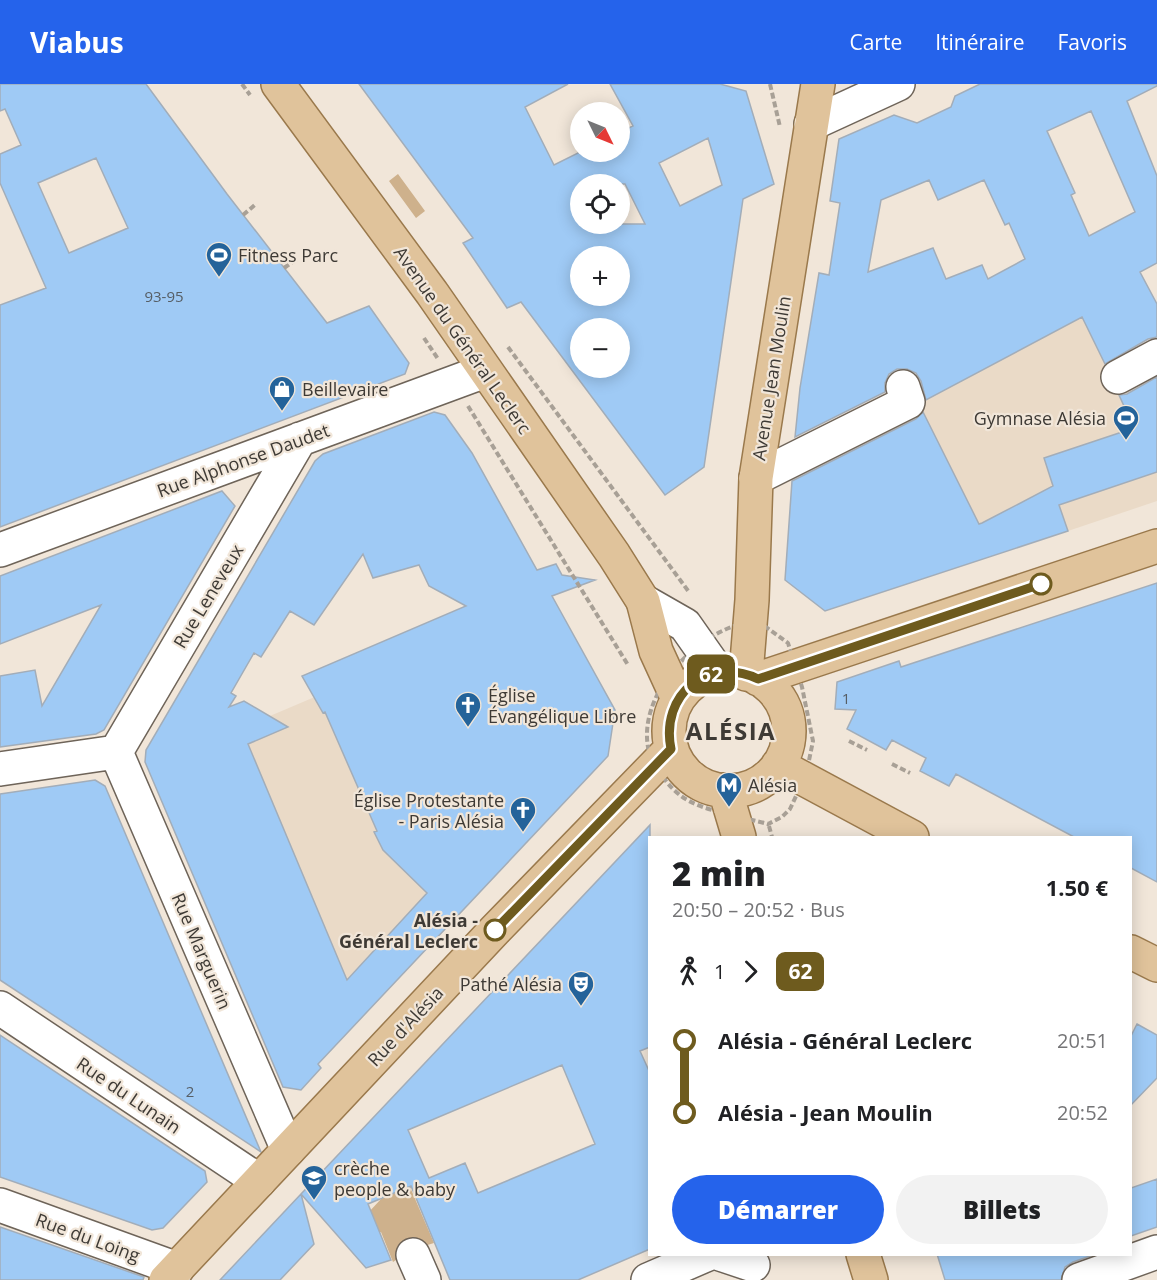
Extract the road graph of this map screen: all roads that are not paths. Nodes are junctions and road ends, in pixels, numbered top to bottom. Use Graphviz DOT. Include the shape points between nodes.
graph roads {
  1 [pos="278,84"];
  2 [pos="898,84"];
  3 [pos="812,87"];
  4 [pos="811,124"];
  5 [pos="1157,356"];
  6 [pos="485,371"];
  7 [pos="1118,377"];
  8 [pos="903,387"];
  9 [pos="300,439"];
  10 [pos="756,478"];
  11 [pos="1157,546"];
  12 [pos="0,550"];
  13 [pos="643,601"];
  14 [pos="741,675"];
  15 [pos="678,699"];
  16 [pos="671,749"];
  17 [pos="116,752"];
  18 [pos="778,765"];
  19 [pos="0,769"];
  20 [pos="725,790"];
  21 [pos="754,831"];
  22 [pos="910,836"];
  23 [pos="1132,952"];
  24 [pos="1157,965"];
  25 [pos="0,1008"];
  26 [pos="288,1150"];
  27 [pos="259,1181"];
  28 [pos="0,1205"];
  29 [pos="1157,1252"];
  30 [pos="703,1256"];
  31 [pos="725,1256"];
  32 [pos="864,1256"];
  33 [pos="752,1266"];
  34 [pos="171,1274"];
  35 [pos="648,1280"];
  36 [pos="871,1280"];
  37 [pos="1079,1280"];
  1 -- 6 [label="main road, Avenue du Général Leclerc"];
  2 -- 4 [label="street"];
  3 -- 4 [label="main road, Avenue Jean Moulin"];
  4 -- 10 [label="main road, Avenue Jean Moulin"];
  5 -- 7 [label="street"];
  6 -- 9 [label="street, Rue Alphonse Daudet"];
  6 -- 13 [label="main road, Avenue du Général Leclerc"];
  8 -- 10 [label="street" via="908,402"];
  9 -- 12 [label="street, Rue Alphonse Daudet"];
  9 -- 17 [label="street, Rue Leneveux"];
  10 -- 14 [label="main road, Avenue Jean Moulin" via="752,600"];
  11 -- 14 [label="main road"];
  13 -- 14 [label="street, Avenue du Général Leclerc" via="685,625"];
  13 -- 15 [label="main road, Avenue du Général Leclerc" via="656,651"];
  14 -- 15 [label="main road" via="701,678"];
  14 -- 18 [label="main road" via="776,695 787,717 787,742"];
  15 -- 16 [label="main road" via="669,726"];
  16 -- 20 [label="main road" via="688,775 705,786"];
  16 -- 26 [label="main road, Rue d'Alésia"];
  17 -- 19 [label="street"];
  17 -- 26 [label="street, Rue Marguerin"];
  18 -- 20 [label="main road" via="749,787"];
  18 -- 22 [label="main road"];
  20 -- 21 [label="main road"];
  23 -- 24 [label="main road"];
  25 -- 27 [label="street, Rue du Lunain"];
  26 -- 27 [label="main road, Rue d'Alésia"];
  27 -- 34 [label="main road, Rue d'Alésia"];
  28 -- 34 [label="street, Rue du Loing"];
  29 -- 37 [label="street"];
  30 -- 35 [label="street"];
  31 -- 33 [label="street"];
  32 -- 36 [label="main road"];
}
